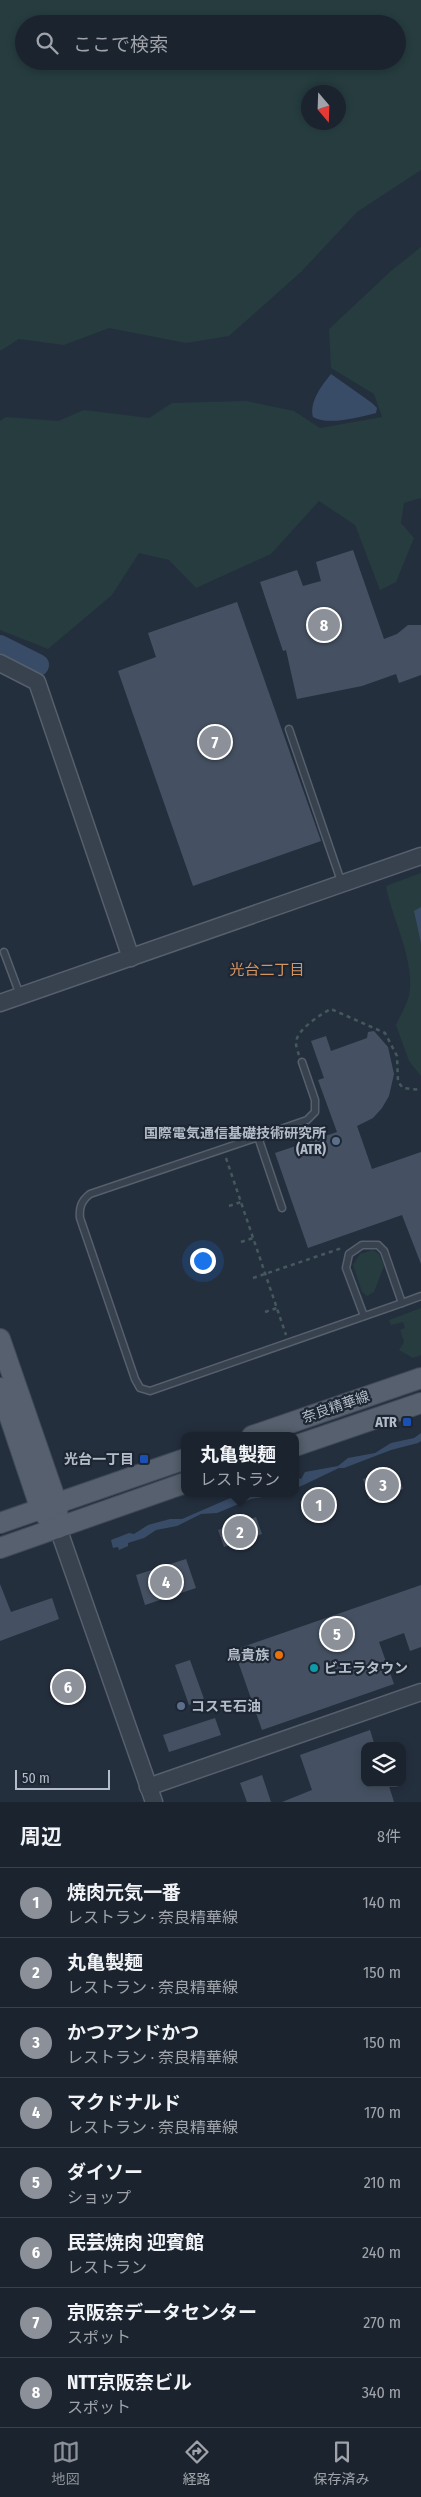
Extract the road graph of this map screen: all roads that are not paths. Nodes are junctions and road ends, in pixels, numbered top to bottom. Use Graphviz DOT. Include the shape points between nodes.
graph roads {
  1 [pos="0,663"];
  2 [pos="289,729"];
  3 [pos="421,856"];
  4 [pos="343,885"];
  5 [pos="4,952"];
  6 [pos="131,958"];
  7 [pos="20,996"];
  8 [pos="0,1003"];
  9 [pos="302,1062"];
  10 [pos="258,1137"];
  11 [pos="282,1208"];
  12 [pos="421,1296"];
  13 [pos="402,1303"];
  14 [pos="364,1316"];
  15 [pos="0,1339"];
  16 [pos="421,1378"];
  17 [pos="0,1388"];
  18 [pos="421,1403"];
  19 [pos="264,1432"];
  20 [pos="299,1445"];
  21 [pos="181,1460"];
  22 [pos="181,1485"];
  23 [pos="49,1507"];
  24 [pos="0,1523"];
  25 [pos="58,1528"];
  26 [pos="0,1548"];
  27 [pos="421,1692"];
  28 [pos="151,1794"];
  1 -- 6 [label="street" via="37,682"];
  2 -- 4 [label="lane"];
  3 -- 4 [label="street"];
  4 -- 6 [label="street"];
  5 -- 7 [label="lane"];
  6 -- 7 [label="street"];
  7 -- 8 [label="street"];
  9 -- 10 [label="lane" via="315,1100 315,1112 307,1120"];
  10 -- 11 [label="lane"];
  10 -- 14 [label="lane" via="90,1194 84,1199 80,1218 140,1388 150,1391"];
  12 -- 13 [label="lane"];
  13 -- 14 [label="lane"];
  13 -- 14 [label="lane" via="384,1251 378,1244 362,1245 349,1254 346,1268"];
  15 -- 23 [label="main road"];
  16 -- 19 [label="main road, 奈良精華線"];
  17 -- 23 [label="main road"];
  18 -- 20 [label="main road, 奈良精華線"];
  21 -- 23 [label="main road"];
  22 -- 25 [label="main road"];
  23 -- 24 [label="main road"];
  23 -- 25 [label="main road"];
  25 -- 26 [label="main road"];
  25 -- 28 [label="street"];
  27 -- 28 [label="street"];
}
